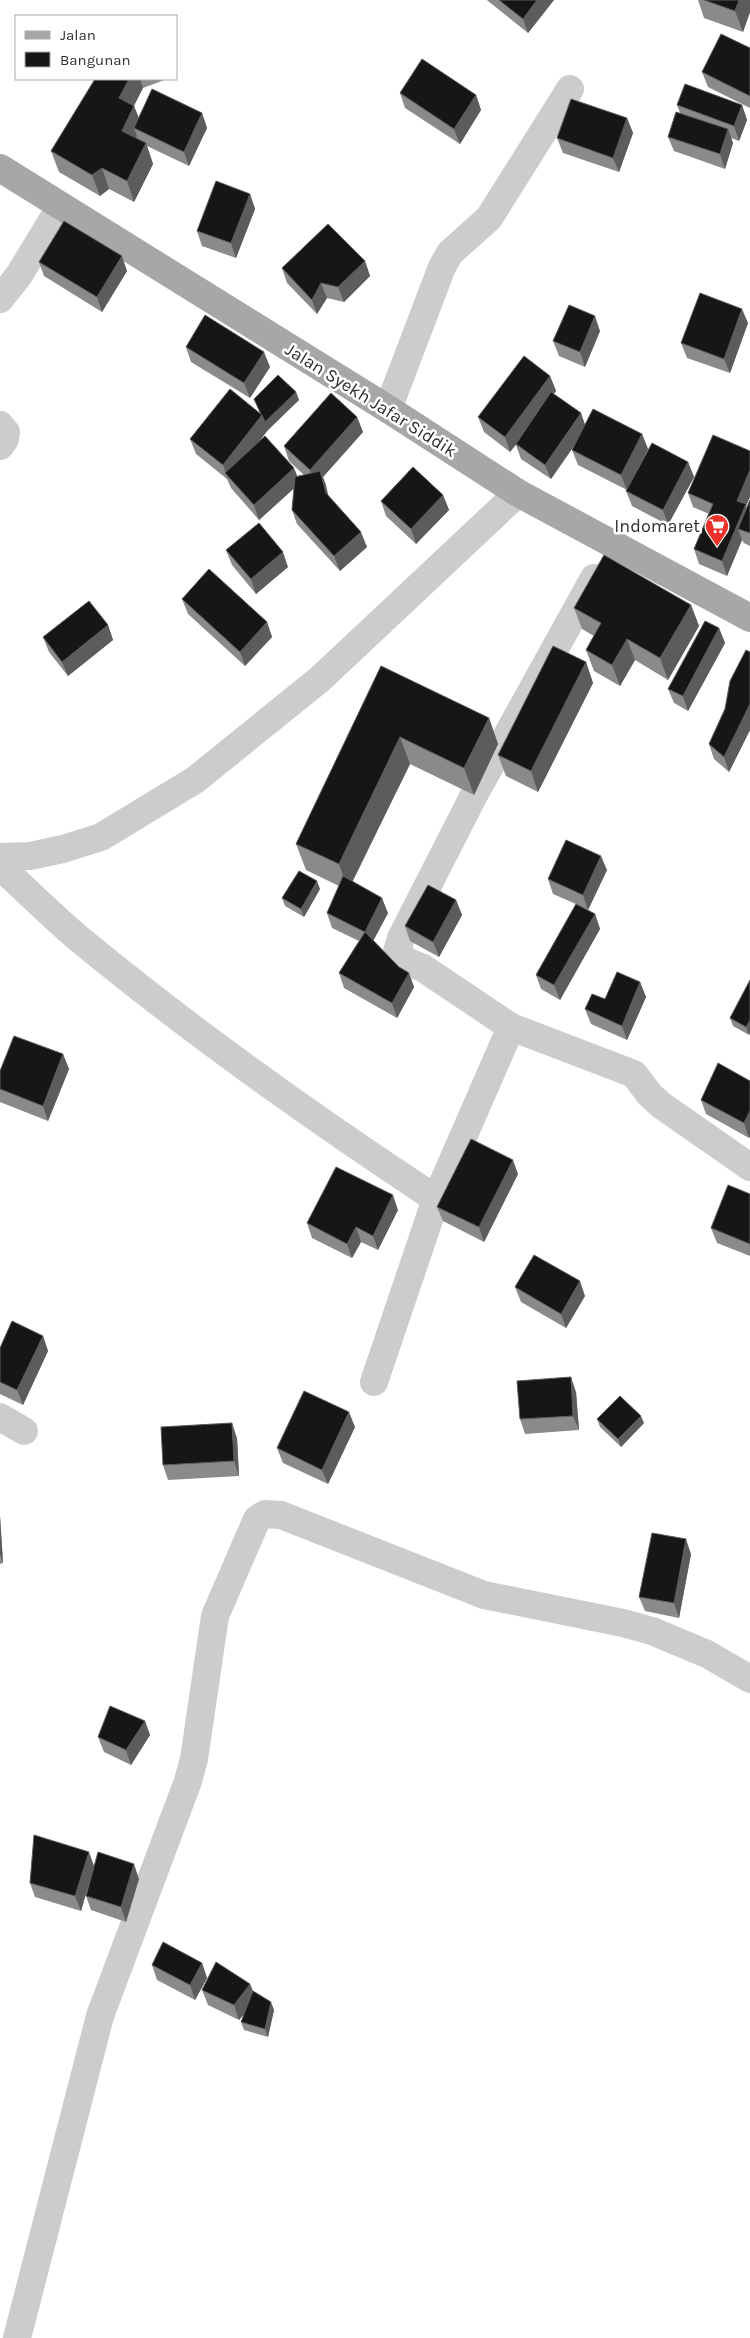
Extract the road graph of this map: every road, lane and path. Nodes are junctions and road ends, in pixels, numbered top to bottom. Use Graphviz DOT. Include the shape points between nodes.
graph roads {
  1 [pos="570,89"];
  2 [pos="0,168"];
  3 [pos="61,206"];
  4 [pos="0,300"];
  5 [pos="388,409"];
  6 [pos="0,426"];
  7 [pos="0,446"];
  8 [pos="518,493"];
  9 [pos="612,544"];
  10 [pos="750,618"];
  11 [pos="0,857"];
  12 [pos="0,866"];
  13 [pos="511,1027"];
  14 [pos="750,1167"];
  15 [pos="436,1199"];
  16 [pos="374,1382"];
  17 [pos="0,1416"];
  18 [pos="24,1431"];
  19 [pos="750,1679"];
  20 [pos="17,2338"];
  1 -- 5 [label="street" via="489,218 450,252"];
  2 -- 3 [label="main road, Jalan Syekh Jafar Siddik"];
  3 -- 4 [label="street"];
  3 -- 5 [label="main road, Jalan Syekh Jafar Siddik"];
  5 -- 8 [label="main road, Jalan Syekh Jafar Siddik"];
  6 -- 7 [label="street" via="6,432"];
  8 -- 9 [label="main road, Jalan Syekh Jafar Siddik"];
  8 -- 11 [label="street" via="320,679 195,780 101,837 30,856"];
  9 -- 10 [label="main road, Jalan Syekh Jafar Siddik"];
  9 -- 13 [label="street" via="474,795 397,951 406,962 423,968"];
  12 -- 15 [label="street" via="77,936 220,1049 334,1132"];
  13 -- 14 [label="street" via="634,1074 661,1105"];
  13 -- 15 [label="street"];
  15 -- 16 [label="street"];
  17 -- 18 [label="street"];
  19 -- 20 [label="street" via="707,1654 652,1631 484,1595 281,1515 265,1514 257,1520 215,1616 188,1781 100,2016"];
}
